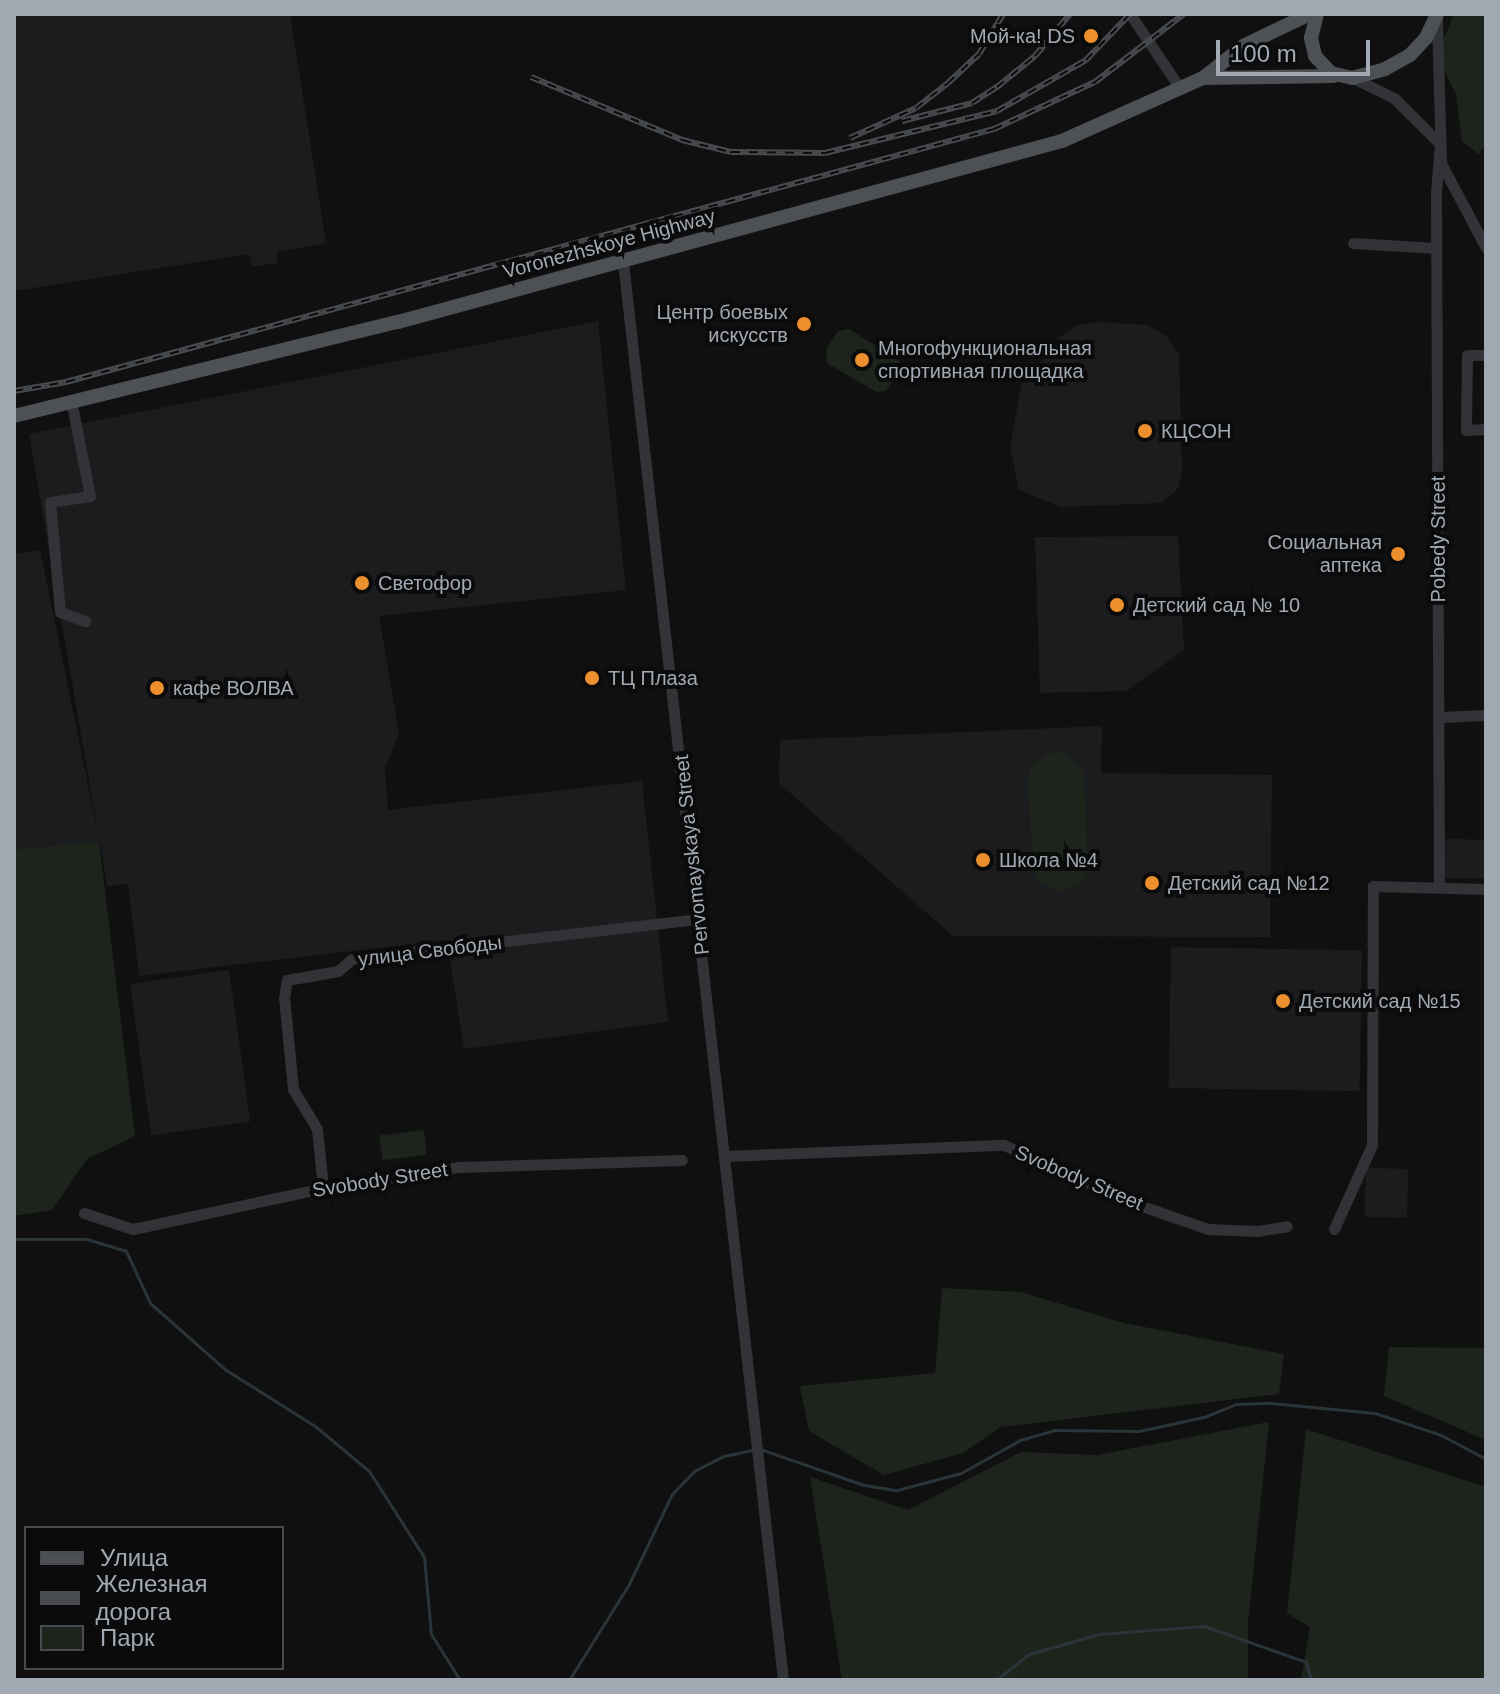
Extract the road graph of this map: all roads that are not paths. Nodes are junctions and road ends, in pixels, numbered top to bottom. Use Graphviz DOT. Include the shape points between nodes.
graph roads {
  1 [pos="1130,14"];
  2 [pos="1310,14"];
  3 [pos="1317,14"];
  4 [pos="1437,14"];
  5 [pos="1343,77"];
  6 [pos="1203,78"];
  7 [pos="1180,88"];
  8 [pos="1440,144"];
  9 [pos="1353,243"];
  10 [pos="1436,248"];
  11 [pos="1486,248"];
  12 [pos="623,262"];
  13 [pos="1486,355"];
  14 [pos="72,405"];
  15 [pos="14,416"];
  16 [pos="1486,429"];
  17 [pos="85,621"];
  18 [pos="1486,715"];
  19 [pos="1440,717"];
  20 [pos="1439,887"];
  21 [pos="1486,889"];
  22 [pos="699,919"];
  23 [pos="725,1156"];
  24 [pos="682,1160"];
  25 [pos="323,1188"];
  26 [pos="84,1213"];
  27 [pos="1287,1226"];
  28 [pos="1334,1229"];
  29 [pos="783,1680"];
  1 -- 7 [label="street"];
  2 -- 6 [label="main road" via="1245,45"];
  3 -- 5 [label="main road" via="1311,46 1325,69"];
  4 -- 5 [label="main road" via="1426,38 1399,63 1373,74"];
  4 -- 8 [label="street"];
  5 -- 6 [label="main road" via="1282,73"];
  5 -- 8 [label="street" via="1394,98"];
  6 -- 7 [label="main road, Voronezhskoye Highway"];
  7 -- 12 [label="main road, Voronezhskoye Highway" via="1062,141"];
  8 -- 10 [label="street, Pobedy Street"];
  8 -- 11 [label="street" via="1448,183"];
  9 -- 10 [label="street"];
  10 -- 19 [label="street, Pobedy Street"];
  12 -- 14 [label="main road, Voronezhskoye Highway"];
  12 -- 22 [label="street, Pervomayskaya Street"];
  13 -- 16 [label="street" via="1467,355 1466,430"];
  14 -- 15 [label="main road, Voronezhskoye Highway"];
  14 -- 17 [label="street" via="90,496 50,502 50,514 60,612"];
  18 -- 19 [label="street"];
  19 -- 20 [label="street, Pobedy Street"];
  20 -- 21 [label="street"];
  20 -- 28 [label="street" via="1373,886 1372,1145"];
  22 -- 23 [label="street, Pervomayskaya Street"];
  22 -- 25 [label="street, улица Свободы" via="352,959 338,971 287,980 293,1089 317,1129"];
  23 -- 27 [label="street, Svobody Street" via="1004,1145 1123,1199 1208,1229"];
  23 -- 29 [label="street, Pervomayskaya Street"];
  24 -- 25 [label="street, Svobody Street" via="459,1167"];
  25 -- 26 [label="street, Svobody Street" via="133,1229"];
}
